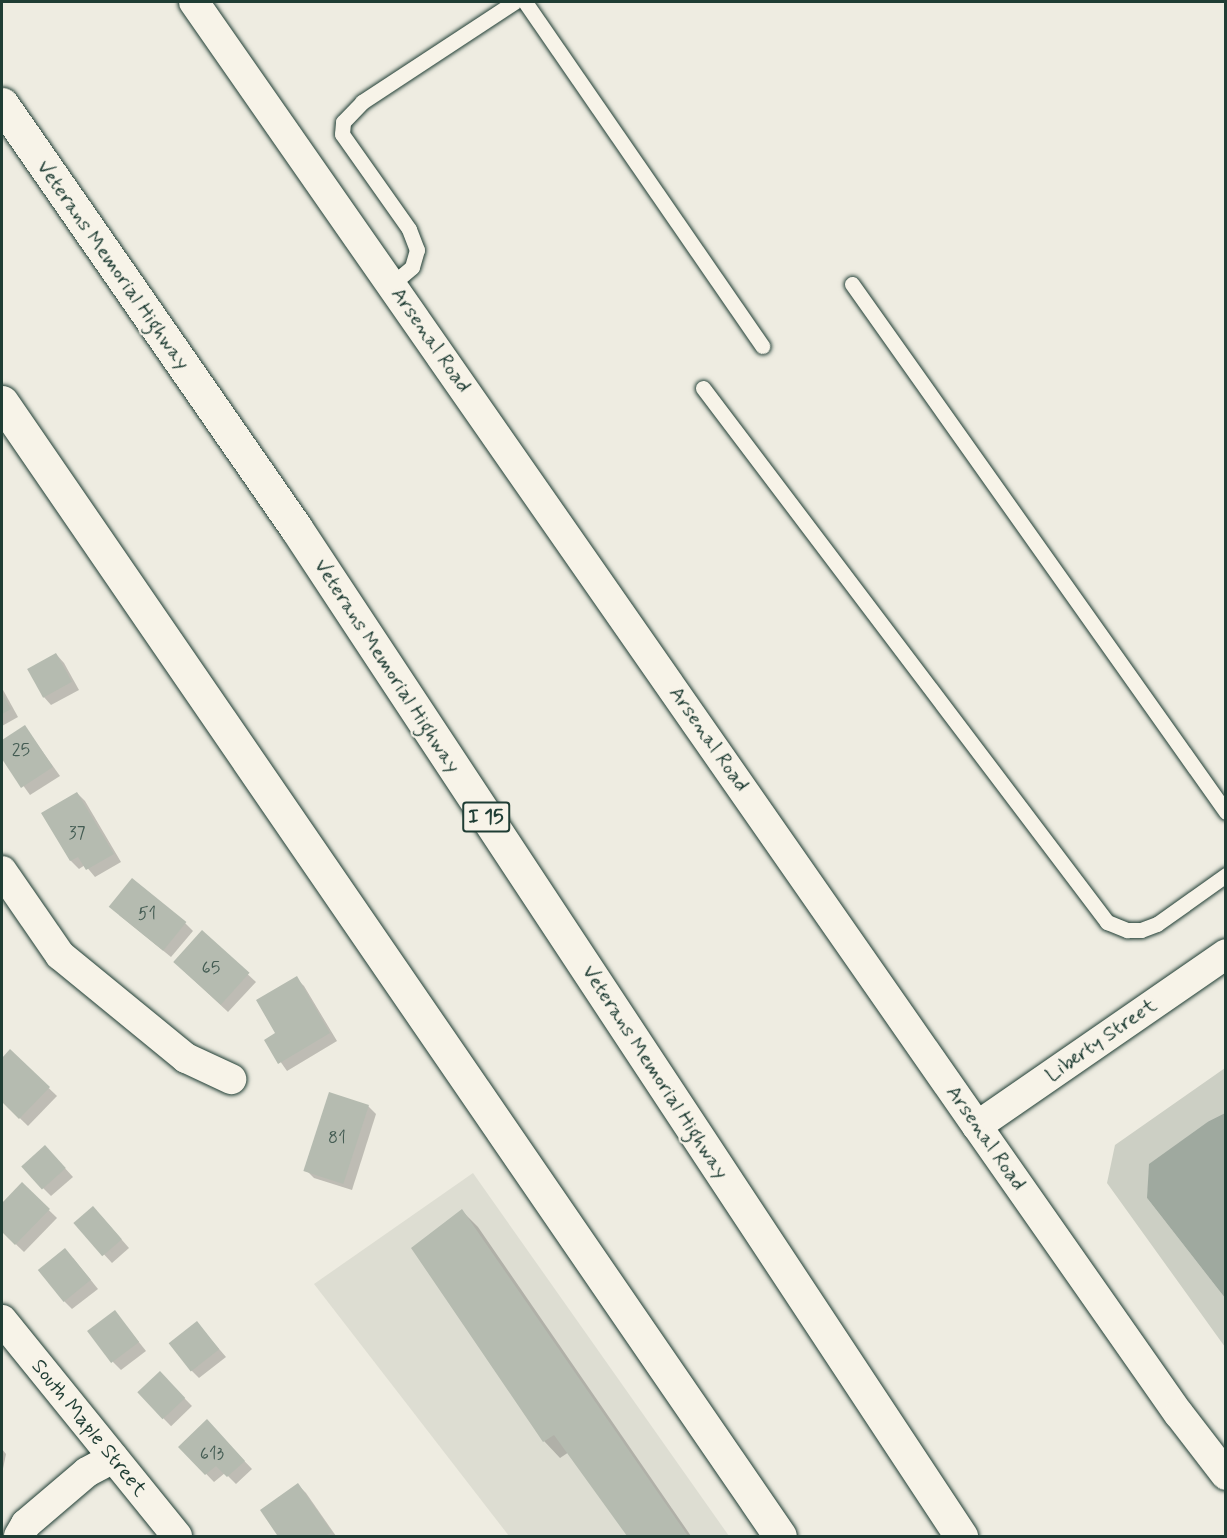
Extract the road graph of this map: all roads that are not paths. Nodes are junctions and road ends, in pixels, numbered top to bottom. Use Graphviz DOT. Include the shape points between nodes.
graph roads {
  1 [pos="195,2"];
  2 [pos="514,2"];
  3 [pos="525,2"];
  4 [pos="2,104"];
  5 [pos="392,284"];
  6 [pos="852,284"];
  7 [pos="762,346"];
  8 [pos="703,388"];
  9 [pos="2,402"];
  10 [pos="1226,812"];
  11 [pos="2,871"];
  12 [pos="1226,875"];
  13 [pos="1226,954"];
  14 [pos="231,1079"];
  15 [pos="977,1126"];
  16 [pos="2,1320"];
  17 [pos="113,1458"];
  18 [pos="1226,1474"];
  19 [pos="19,1536"];
  20 [pos="177,1536"];
  21 [pos="780,1536"];
  22 [pos="961,1536"];
  1 -- 5 [label="street, Arsenal Road"];
  2 -- 5 [label="lane" via="362,102 343,122 342,134 410,229 417,250 412,267"];
  3 -- 7 [label="lane"];
  4 -- 22 [label="highway, Veterans Memorial Highway / I 15" via="296,528"];
  5 -- 15 [label="street, Arsenal Road"];
  6 -- 10 [label="lane"];
  8 -- 12 [label="lane" via="1107,922 1127,930 1157,924"];
  9 -- 21 [label="highway"];
  11 -- 14 [label="street" via="60,955 186,1058"];
  13 -- 15 [label="street, Liberty Street"];
  15 -- 18 [label="street, Arsenal Road" via="1179,1414"];
  16 -- 17 [label="street, South Maple Street"];
  17 -- 19 [label="street" via="87,1472 26,1524"];
  17 -- 20 [label="street, South Maple Street"];
}
